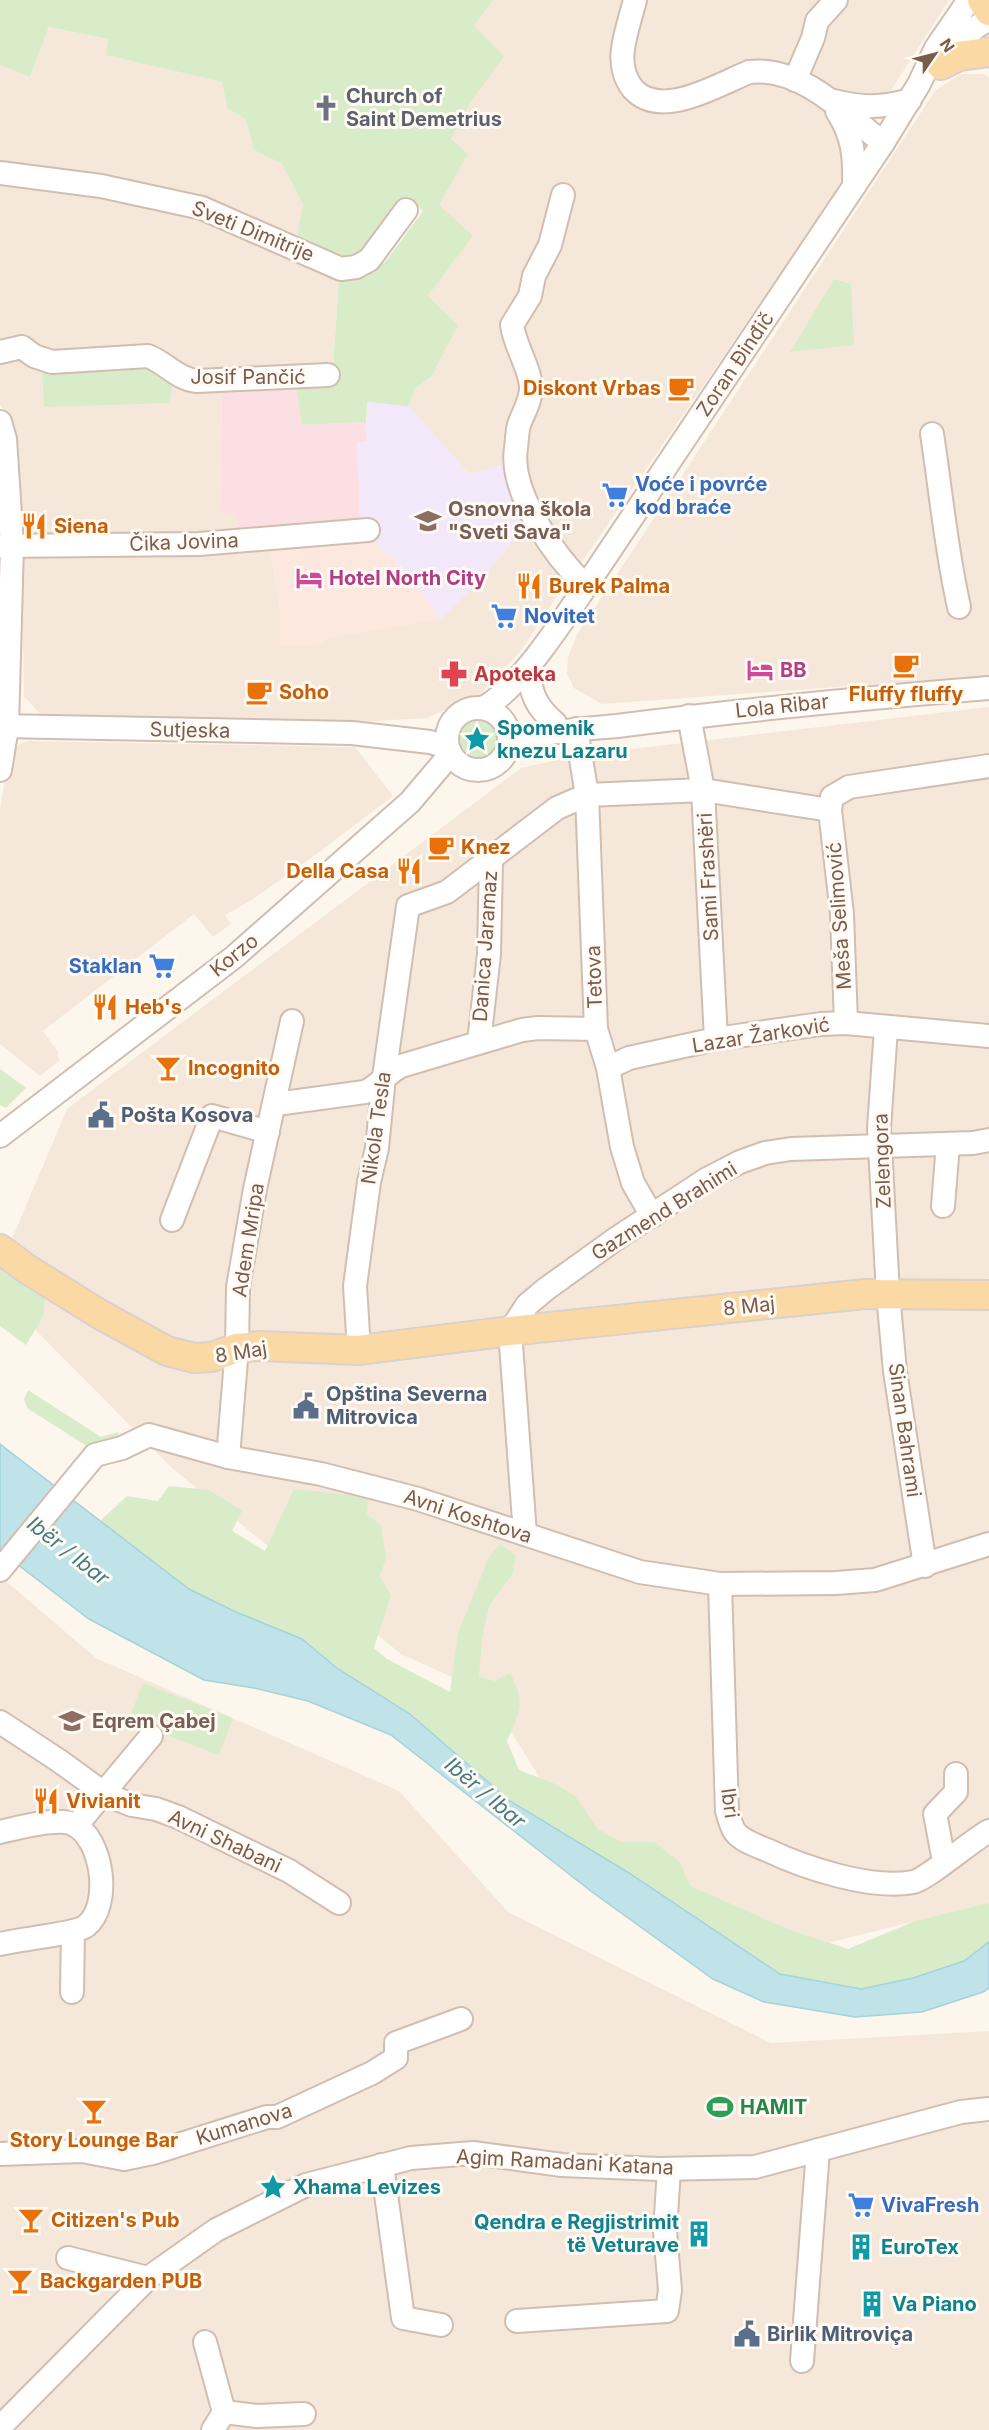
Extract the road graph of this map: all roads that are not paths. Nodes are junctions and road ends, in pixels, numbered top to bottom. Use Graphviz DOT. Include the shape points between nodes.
graph roads {
  1 [pos="635,0"];
  2 [pos="836,0"];
  3 [pos="969,0"];
  4 [pos="982,0"];
  5 [pos="989,10"];
  6 [pos="989,19"];
  7 [pos="989,52"];
  8 [pos="940,65"];
  9 [pos="795,80"];
  10 [pos="914,92"];
  11 [pos="829,100"];
  12 [pos="883,143"];
  13 [pos="0,172"];
  14 [pos="854,186"];
  15 [pos="563,195"];
  16 [pos="406,210"];
  17 [pos="0,352"];
  18 [pos="328,375"];
  19 [pos="0,422"];
  20 [pos="932,434"];
  21 [pos="368,530"];
  22 [pos="6,545"];
  23 [pos="586,586"];
  24 [pos="959,607"];
  25 [pos="548,642"];
  26 [pos="530,679"];
  27 [pos="989,688"];
  28 [pos="457,715"];
  29 [pos="689,716"];
  30 [pos="498,718"];
  31 [pos="566,726"];
  32 [pos="4,727"];
  33 [pos="373,735"];
  34 [pos="508,750"];
  35 [pos="450,753"];
  36 [pos="989,766"];
  37 [pos="0,770"];
  38 [pos="703,790"];
  39 [pos="587,795"];
  40 [pos="830,810"];
  41 [pos="491,860"];
  42 [pos="292,1021"];
  43 [pos="846,1023"];
  44 [pos="886,1028"];
  45 [pos="596,1029"];
  46 [pos="989,1036"];
  47 [pos="716,1039"];
  48 [pos="478,1042"];
  49 [pos="608,1068"];
  50 [pos="384,1077"];
  51 [pos="276,1104"];
  52 [pos="267,1132"];
  53 [pos="0,1136"];
  54 [pos="989,1140"];
  55 [pos="948,1144"];
  56 [pos="881,1146"];
  57 [pos="943,1206"];
  58 [pos="652,1216"];
  59 [pos="172,1220"];
  60 [pos="0,1250"];
  61 [pos="888,1294"];
  62 [pos="989,1295"];
  63 [pos="510,1331"];
  64 [pos="237,1348"];
  65 [pos="359,1350"];
  66 [pos="228,1457"];
  67 [pos="525,1534"];
  68 [pos="989,1544"];
  69 [pos="925,1566"];
  70 [pos="0,1570"];
  71 [pos="720,1584"];
  72 [pos="0,1722"];
  73 [pos="151,1736"];
  74 [pos="956,1774"];
  75 [pos="105,1794"];
  76 [pos="76,1826"];
  77 [pos="989,1831"];
  78 [pos="0,1832"];
  79 [pos="944,1861"];
  80 [pos="339,1903"];
  81 [pos="73,1932"];
  82 [pos="0,1944"];
  83 [pos="72,1992"];
  84 [pos="461,2019"];
  85 [pos="989,2109"];
  86 [pos="818,2150"];
  87 [pos="0,2154"];
  88 [pos="382,2165"];
  89 [pos="669,2169"];
  90 [pos="68,2258"];
  91 [pos="148,2278"];
  92 [pos="517,2320"];
  93 [pos="441,2325"];
  94 [pos="205,2342"];
  95 [pos="802,2361"];
  96 [pos="304,2414"];
  97 [pos="218,2421"];
  98 [pos="0,2427"];
  1 -- 9 [label="street" via="623,63 638,94 653,101 669,102 749,72 777,73"];
  2 -- 9 [label="street" via="817,21"];
  3 -- 10 [label="street, Zoran Đinđič" via="936,48"];
  4 -- 5 [label="main road"];
  6 -- 8 [label="street, Zoran Đinđič" via="973,29"];
  7 -- 8 [label="main road" via="959,56"];
  8 -- 10 [label="street, Zoran Đinđič"];
  9 -- 11 [label="street"];
  10 -- 11 [label="street" via="887,107"];
  10 -- 12 [label="street, Zoran Đinđič"];
  11 -- 12 [label="street"];
  11 -- 14 [label="street" via="849,130 855,162"];
  12 -- 14 [label="street, Zoran Đinđič"];
  13 -- 16 [label="street, Sveti Dimitrije" via="101,186 202,208 341,269 369,260"];
  14 -- 23 [label="street, Zoran Đinđič"];
  15 -- 23 [label="street" via="550,245 534,276 530,296 512,325 532,388 519,426 514,460 533,519"];
  17 -- 18 [label="street, Josif Pančić" via="22,347 52,362 148,356 181,377 197,381"];
  19 -- 22 [label="street" via="5,439"];
  20 -- 24 [label="street"];
  21 -- 22 [label="street, Čika Jovina" via="199,544"];
  22 -- 32 [label="street"];
  23 -- 25 [label="street, Zoran Đinđič"];
  25 -- 26 [label="street, Zoran Đinđič"];
  25 -- 30 [label="street, Zoran Đinđič" via="503,694"];
  26 -- 30 [label="street, Zoran Đinđič"];
  26 -- 31 [label="street" via="537,704"];
  27 -- 29 [label="street, Lola Ribar"];
  28 -- 30 [label="street, Sutjeska" via="474,707"];
  28 -- 33 [label="street, Sutjeska" via="442,723"];
  28 -- 35 [label="street" via="447,732"];
  29 -- 31 [label="street, Lola Ribar"];
  29 -- 38 [label="street, Sami Frashëri"];
  30 -- 31 [label="street, Lola Ribar"];
  30 -- 34 [label="street" via="510,741"];
  31 -- 34 [label="street, Lola Ribar"];
  31 -- 39 [label="street, Tetova"];
  32 -- 33 [label="street, Sutjeska"];
  32 -- 37 [label="street"];
  33 -- 35 [label="street, Sutjeska" via="430,742 444,746"];
  34 -- 35 [label="street, Sutjeska" via="496,765 477,770 467,768"];
  35 -- 53 [label="street, Korzo" via="410,802 234,957"];
  36 -- 40 [label="street" via="849,787 832,797"];
  38 -- 39 [label="street"];
  38 -- 40 [label="street"];
  38 -- 47 [label="street, Sami Frashëri"];
  39 -- 41 [label="street, Danica Jaramaz" via="557,808"];
  39 -- 45 [label="street, Tetova"];
  40 -- 43 [label="street, Meša Selimović" via="842,914"];
  41 -- 48 [label="street, Danica Jaramaz" via="489,954"];
  41 -- 50 [label="street, Nikola Tesla" via="447,892 408,906"];
  42 -- 51 [label="street, Adem Mripa"];
  43 -- 44 [label="street, Lazar Žarković"];
  43 -- 47 [label="street, Lazar Žarković" via="794,1026"];
  44 -- 46 [label="street, Lazar Žarković"];
  44 -- 56 [label="street, Zelengora"];
  45 -- 48 [label="street, Danica Jaramaz" via="538,1028"];
  45 -- 49 [label="street, Tetova"];
  47 -- 49 [label="street, Lazar Žarković" via="629,1059"];
  48 -- 50 [label="street, Danica Jaramaz" via="400,1066"];
  49 -- 58 [label="street, Tetova" via="622,1147 633,1183"];
  50 -- 51 [label="street" via="365,1092"];
  50 -- 65 [label="street, Nikola Tesla" via="355,1286"];
  51 -- 52 [label="street, Adem Mripa"];
  52 -- 59 [label="street" via="212,1116"];
  52 -- 64 [label="street, Adem Mripa" via="238,1287"];
  54 -- 55 [label="street, Gazmend Brahimi"];
  55 -- 56 [label="street, Gazmend Brahimi"];
  55 -- 57 [label="street"];
  56 -- 58 [label="street, Gazmend Brahimi" via="765,1153 707,1179"];
  56 -- 61 [label="street, Zelengora"];
  58 -- 63 [label="street, Gazmend Brahimi" via="546,1289 527,1305"];
  60 -- 64 [label="main road, 8 Maj" via="167,1352 212,1358"];
  61 -- 62 [label="main road, 8 Maj"];
  61 -- 63 [label="main road, 8 Maj"];
  61 -- 69 [label="street, Sinan Bahrami" via="895,1371"];
  63 -- 65 [label="main road, 8 Maj"];
  63 -- 67 [label="street"];
  64 -- 65 [label="main road, 8 Maj"];
  64 -- 66 [label="street, Adem Mripa"];
  66 -- 67 [label="street, Avni Koshtova" via="321,1474 418,1499"];
  66 -- 70 [label="street, Avni Koshtova" via="149,1435 95,1455"];
  67 -- 71 [label="street, Avni Koshtova" via="640,1572"];
  68 -- 69 [label="street, Avni Koshtova"];
  69 -- 71 [label="street, Avni Koshtova" via="875,1580 836,1584"];
  71 -- 79 [label="street, Ibri" via="727,1811 736,1833 750,1843 817,1871 888,1883 915,1882"];
  72 -- 75 [label="street, Avni Shabani"];
  73 -- 75 [label="street"];
  74 -- 79 [label="street" via="956,1792 935,1814"];
  75 -- 76 [label="street"];
  75 -- 80 [label="street, Avni Shabani" via="178,1817 289,1871"];
  76 -- 78 [label="street" via="48,1823"];
  76 -- 81 [label="street" via="86,1834 97,1854 101,1884 93,1919"];
  77 -- 79 [label="street, Ibri"];
  81 -- 82 [label="street"];
  81 -- 83 [label="street"];
  84 -- 87 [label="street, Kumanova" via="396,2043 396,2058 372,2073 277,2117 124,2159 82,2151"];
  85 -- 86 [label="street, Agim Ramadani Katana" via="961,2112"];
  86 -- 89 [label="street, Agim Ramadani Katana" via="755,2167"];
  86 -- 95 [label="street"];
  88 -- 89 [label="street, Agim Ramadani Katana" via="411,2158 473,2153 562,2165"];
  88 -- 91 [label="street, Agim Ramadani Katana" via="306,2185 216,2230"];
  88 -- 93 [label="street" via="403,2318"];
  89 -- 92 [label="street" via="665,2231 670,2290 667,2311"];
  90 -- 91 [label="street"];
  91 -- 98 [label="street, Agim Ramadani Katana"];
  94 -- 97 [label="street"];
  96 -- 97 [label="street"];
}
